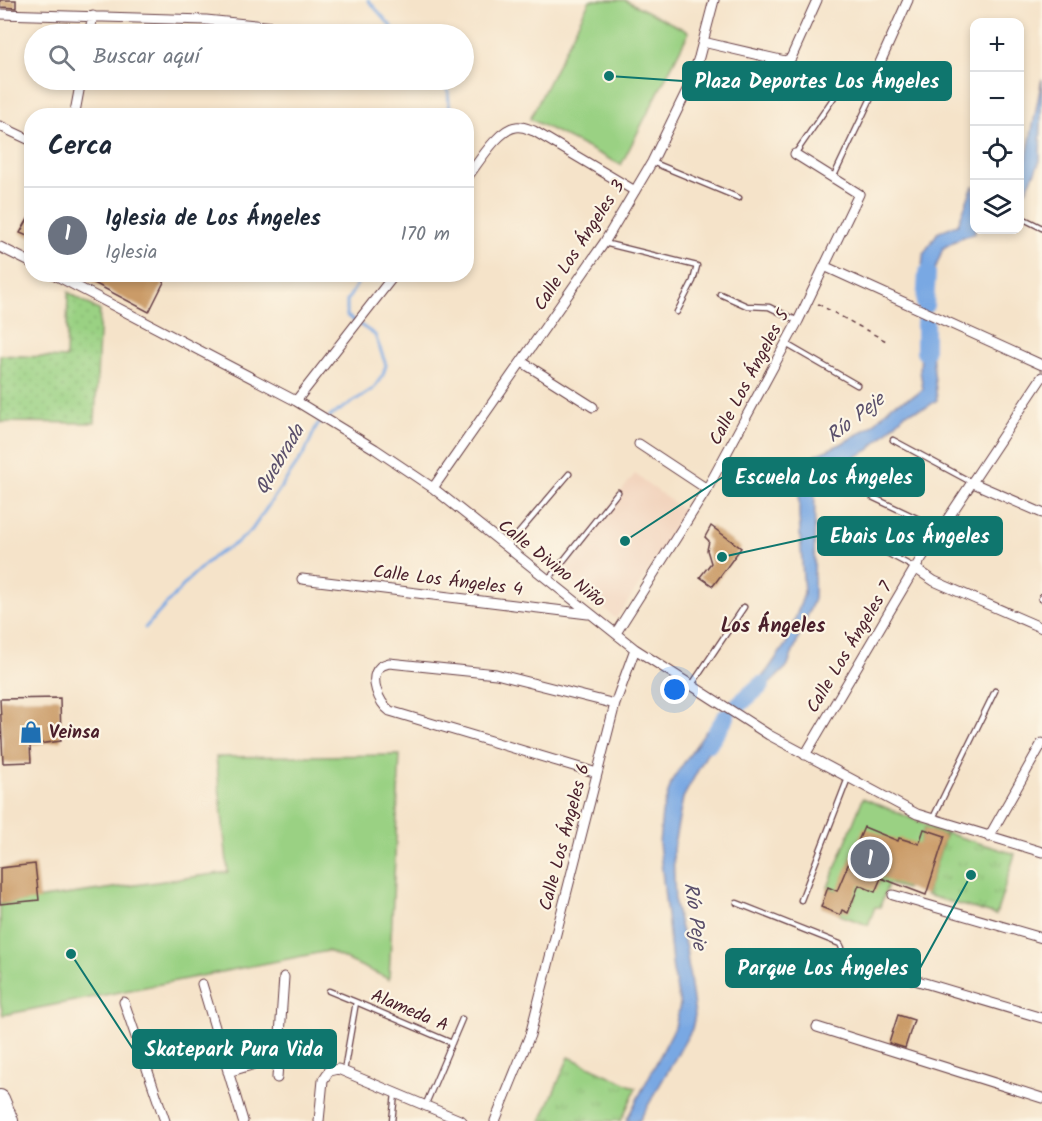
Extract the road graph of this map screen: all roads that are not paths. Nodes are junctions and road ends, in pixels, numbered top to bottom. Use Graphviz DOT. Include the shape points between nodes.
graph roads {
  1 [pos="714,0"];
  2 [pos="817,0"];
  3 [pos="908,0"];
  4 [pos="0,14"];
  5 [pos="93,16"];
  6 [pos="92,24"];
  7 [pos="245,24"];
  8 [pos="703,42"];
  9 [pos="870,85"];
  10 [pos="840,87"];
  11 [pos="79,90"];
  12 [pos="872,96"];
  13 [pos="76,108"];
  14 [pos="0,126"];
  15 [pos="24,137"];
  16 [pos="795,154"];
  17 [pos="652,162"];
  18 [pos="474,169"];
  19 [pos="834,178"];
  20 [pos="635,191"];
  21 [pos="739,198"];
  22 [pos="1024,219"];
  23 [pos="1042,228"];
  24 [pos="604,243"];
  25 [pos="0,247"];
  26 [pos="24,259"];
  27 [pos="824,266"];
  28 [pos="68,282"];
  29 [pos="389,282"];
  30 [pos="720,294"];
  31 [pos="677,312"];
  32 [pos="798,321"];
  33 [pos="786,344"];
  34 [pos="522,362"];
  35 [pos="1042,365"];
  36 [pos="1042,377"];
  37 [pos="857,385"];
  38 [pos="296,401"];
  39 [pos="593,407"];
  40 [pos="893,440"];
  41 [pos="639,444"];
  42 [pos="569,474"];
  43 [pos="971,482"];
  44 [pos="433,488"];
  45 [pos="707,489"];
  46 [pos="618,492"];
  47 [pos="872,497"];
  48 [pos="1042,513"];
  49 [pos="941,530"];
  50 [pos="844,534"];
  51 [pos="506,548"];
  52 [pos="915,568"];
  53 [pos="302,579"];
  54 [pos="548,580"];
  55 [pos="744,607"];
  56 [pos="591,614"];
  57 [pos="1042,628"];
  58 [pos="616,633"];
  59 [pos="635,649"];
  60 [pos="691,686"];
  61 [pos="995,691"];
  62 [pos="615,704"];
  63 [pos="1042,743"];
  64 [pos="805,754"];
  65 [pos="597,773"];
  66 [pos="848,778"];
  67 [pos="933,819"];
  68 [pos="989,837"];
  69 [pos="1042,852"];
  70 [pos="893,894"];
  71 [pos="801,900"];
  72 [pos="737,903"];
  73 [pos="1042,938"];
  74 [pos="841,958"];
  75 [pos="284,977"];
  76 [pos="202,984"];
  77 [pos="329,991"];
  78 [pos="124,1002"];
  79 [pos="356,1002"];
  80 [pos="1042,1018"];
  81 [pos="462,1019"];
  82 [pos="817,1027"];
  83 [pos="452,1043"];
  84 [pos="278,1057"];
  85 [pos="344,1071"];
  86 [pos="228,1072"];
  87 [pos="277,1078"];
  88 [pos="395,1092"];
  89 [pos="1042,1098"];
  90 [pos="0,1099"];
  91 [pos="425,1106"];
  92 [pos="9,1121"];
  93 [pos="165,1121"];
  94 [pos="243,1121"];
  95 [pos="319,1121"];
  96 [pos="392,1121"];
  97 [pos="462,1121"];
  98 [pos="495,1121"];
  1 -- 8 [label="street, Calle Los Ángeles 3"];
  2 -- 8 [label="street" via="791,58 785,61"];
  3 -- 9 [label="street"];
  4 -- 5 [label="street"];
  5 -- 6 [label="street"];
  5 -- 7 [label="street"];
  8 -- 17 [label="street, Calle Los Ángeles 3" via="690,84"];
  10 -- 16 [label="lane"];
  11 -- 13 [label="street"];
  12 -- 19 [label="lane"];
  14 -- 15 [label="street"];
  16 -- 19 [label="street, Calle Los Ángeles 5"];
  17 -- 20 [label="street, Calle Los Ángeles 3"];
  17 -- 21 [label="lane"];
  18 -- 20 [label="street" via="502,133 524,127"];
  19 -- 27 [label="street, Calle Los Ángeles 5" via="859,194"];
  20 -- 24 [label="street, Calle Los Ángeles 3"];
  22 -- 23 [label="lane"];
  24 -- 31 [label="lane" via="697,266"];
  24 -- 34 [label="street, Calle Los Ángeles 3"];
  25 -- 26 [label="street"];
  27 -- 32 [label="street, Calle Los Ángeles 5"];
  27 -- 35 [label="street"];
  28 -- 38 [label="street, Calle Divino Niño"];
  29 -- 38 [label="street"];
  30 -- 32 [label="lane" via="747,306 768,307"];
  32 -- 33 [label="street, Calle Los Ángeles 5"];
  33 -- 37 [label="lane"];
  33 -- 45 [label="street, Calle Los Ángeles 5"];
  34 -- 39 [label="street"];
  34 -- 44 [label="street, Calle Los Ángeles 3"];
  36 -- 43 [label="street, Calle Los Ángeles 7"];
  38 -- 44 [label="street, Calle Divino Niño"];
  40 -- 43 [label="lane"];
  41 -- 45 [label="street"];
  42 -- 51 [label="lane"];
  43 -- 48 [label="street"];
  43 -- 49 [label="street, Calle Los Ángeles 7"];
  44 -- 51 [label="street, Calle Divino Niño"];
  45 -- 58 [label="street, Calle Los Ángeles 5"];
  46 -- 54 [label="lane"];
  47 -- 49 [label="lane"];
  49 -- 52 [label="street, Calle Los Ángeles 7"];
  50 -- 52 [label="lane"];
  51 -- 54 [label="street, Calle Divino Niño"];
  52 -- 57 [label="street" via="934,581"];
  52 -- 64 [label="street, Calle Los Ángeles 7"];
  53 -- 56 [label="street, Calle Los Ángeles 4"];
  54 -- 56 [label="street, Calle Divino Niño"];
  55 -- 60 [label="lane"];
  56 -- 58 [label="street, Calle Divino Niño"];
  58 -- 59 [label="street, Calle Divino Niño"];
  59 -- 60 [label="street, Calle Divino Niño"];
  59 -- 62 [label="street, Calle Los Ángeles 6"];
  60 -- 64 [label="street, Calle Divino Niño"];
  61 -- 67 [label="lane"];
  62 -- 65 [label="street, Calle Los Ángeles 6"];
  62 -- 65 [label="street" via="496,674 389,663 379,667 376,674 377,696 390,711"];
  63 -- 68 [label="street"];
  64 -- 66 [label="street, Calle Divino Niño"];
  65 -- 98 [label="street, Calle Los Ángeles 6" via="530,1035"];
  66 -- 67 [label="street, Calle Divino Niño"];
  66 -- 71 [label="lane"];
  67 -- 68 [label="street, Calle Divino Niño"];
  68 -- 69 [label="street, Calle Divino Niño"];
  70 -- 73 [label="street"];
  72 -- 74 [label="lane" via="840,945"];
  74 -- 80 [label="street"];
  75 -- 84 [label="street"];
  76 -- 86 [label="street"];
  77 -- 79 [label="lane, Alameda A"];
  78 -- 93 [label="street"];
  79 -- 83 [label="lane, Alameda A"];
  79 -- 85 [label="lane, Alameda A"];
  81 -- 83 [label="lane"];
  82 -- 89 [label="street"];
  83 -- 91 [label="lane"];
  84 -- 86 [label="street"];
  84 -- 87 [label="street"];
  85 -- 88 [label="street"];
  85 -- 95 [label="street" via="329,1071 323,1080"];
  86 -- 94 [label="street"];
  88 -- 91 [label="street"];
  88 -- 96 [label="lane"];
  90 -- 92 [label="highway"];
  91 -- 97 [label="street"];
}
